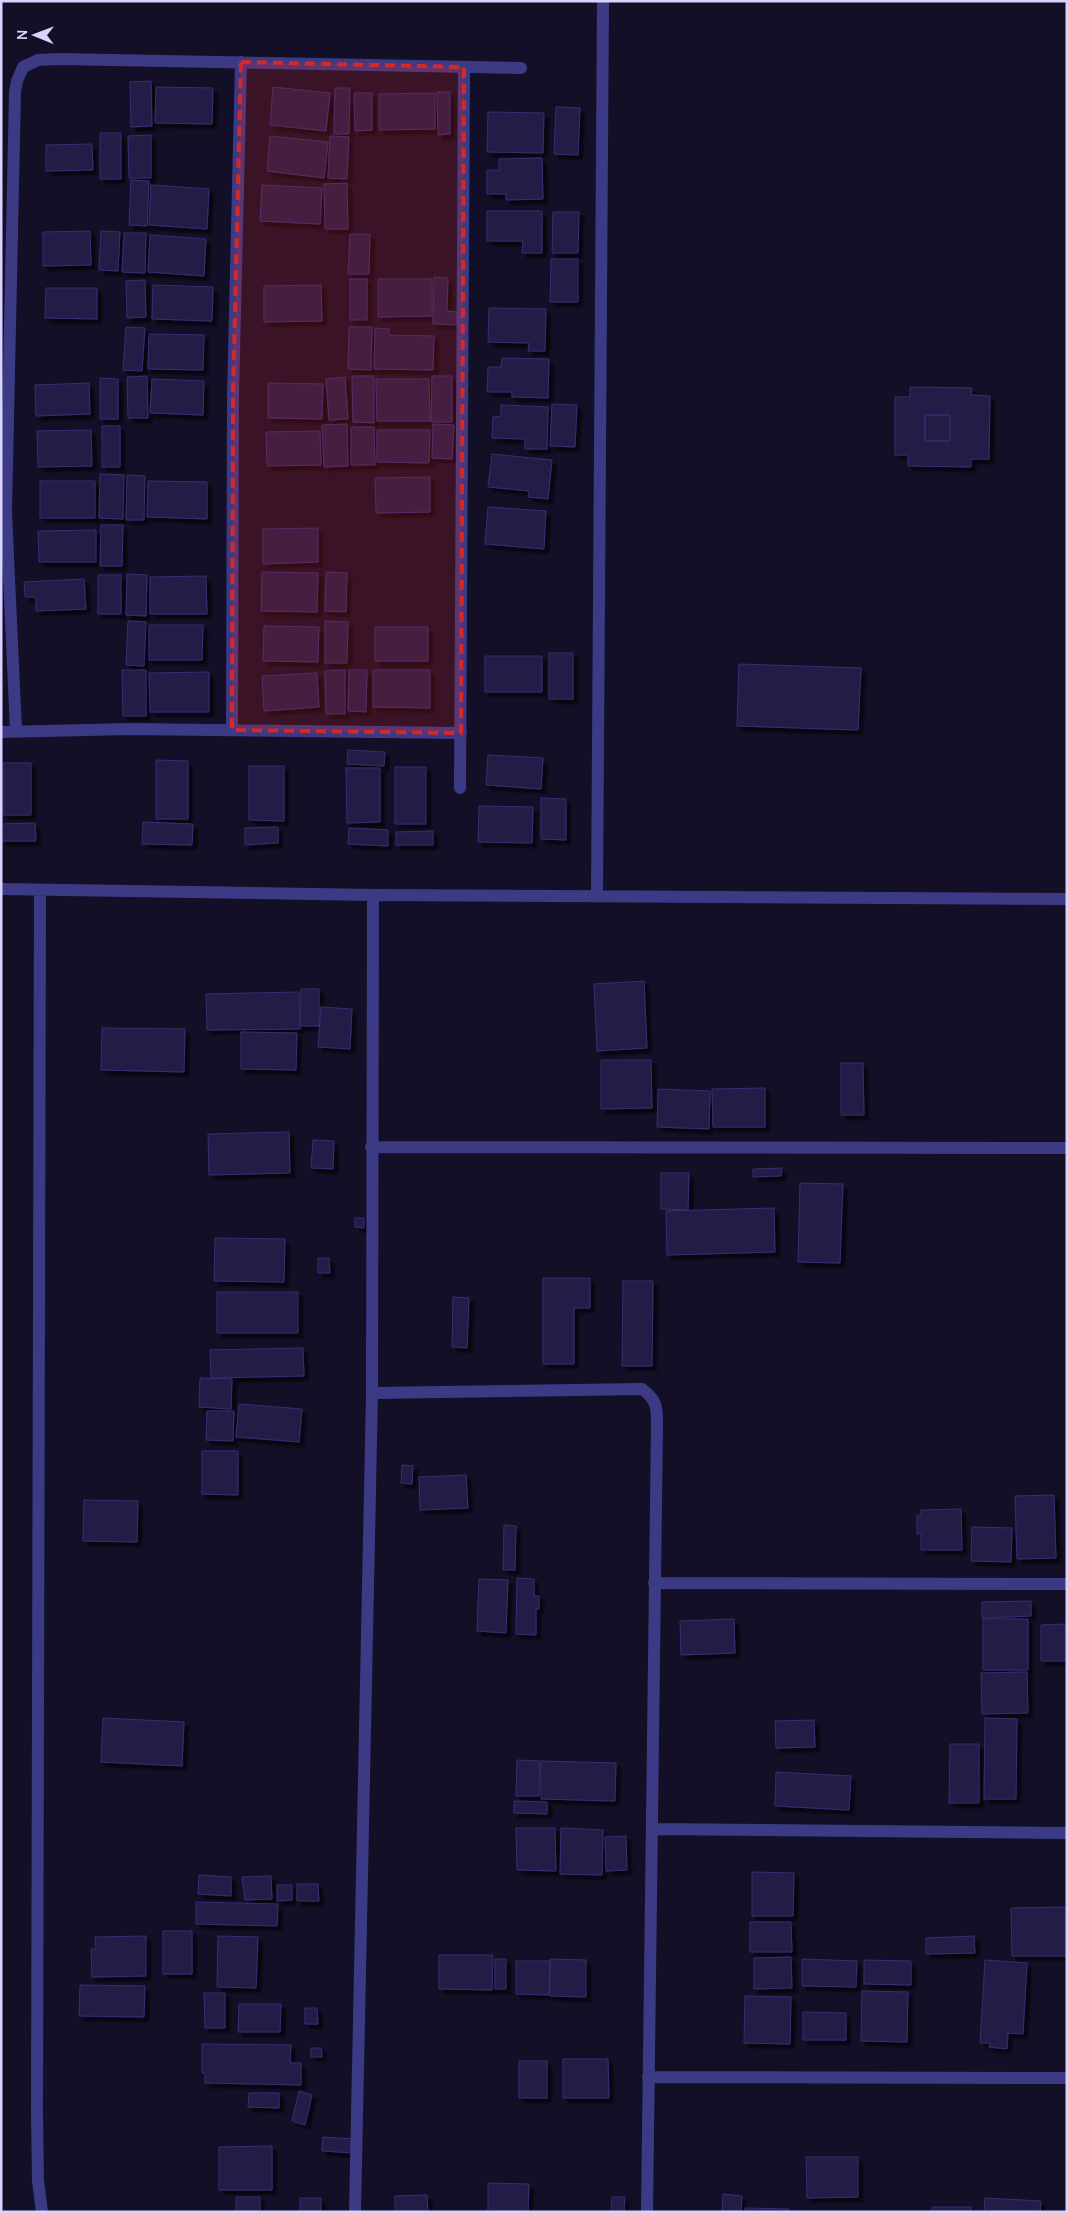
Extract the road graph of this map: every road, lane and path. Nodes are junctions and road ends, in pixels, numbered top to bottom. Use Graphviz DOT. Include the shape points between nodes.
graph roads {
  1 [pos="603,1"];
  2 [pos="241,62"];
  3 [pos="464,67"];
  4 [pos="521,68"];
  5 [pos="4,512"];
  6 [pos="232,730"];
  7 [pos="16,731"];
  8 [pos="1,732"];
  9 [pos="461,733"];
  10 [pos="460,788"];
  11 [pos="1,889"];
  12 [pos="40,890"];
  13 [pos="373,895"];
  14 [pos="597,895"];
  15 [pos="1067,899"];
  16 [pos="372,1147"];
  17 [pos="1067,1148"];
  18 [pos="372,1393"];
  19 [pos="654,1584"];
  20 [pos="1067,1584"];
  21 [pos="652,1829"];
  22 [pos="1067,1833"];
  23 [pos="648,2077"];
  24 [pos="1067,2078"];
  25 [pos="42,2212"];
  26 [pos="355,2212"];
  27 [pos="647,2212"];
  1 -- 14 [label="street"];
  2 -- 3 [label="street"];
  2 -- 5 [label="street" via="38,60 23,67 14,92"];
  2 -- 6 [label="street" via="233,395"];
  3 -- 4 [label="street"];
  3 -- 9 [label="street"];
  5 -- 7 [label="street"];
  6 -- 7 [label="street"];
  6 -- 9 [label="street"];
  7 -- 8 [label="street"];
  9 -- 10 [label="street"];
  11 -- 12 [label="street"];
  12 -- 13 [label="street"];
  12 -- 25 [label="street" via="36,2112"];
  13 -- 14 [label="street"];
  13 -- 16 [label="street"];
  14 -- 15 [label="street"];
  16 -- 17 [label="street"];
  16 -- 18 [label="street"];
  18 -- 19 [label="street" via="642,1389 653,1398 657,1412"];
  18 -- 26 [label="street"];
  19 -- 20 [label="street"];
  19 -- 21 [label="street"];
  21 -- 22 [label="street"];
  21 -- 23 [label="street"];
  23 -- 24 [label="street"];
  23 -- 27 [label="street"];
}
